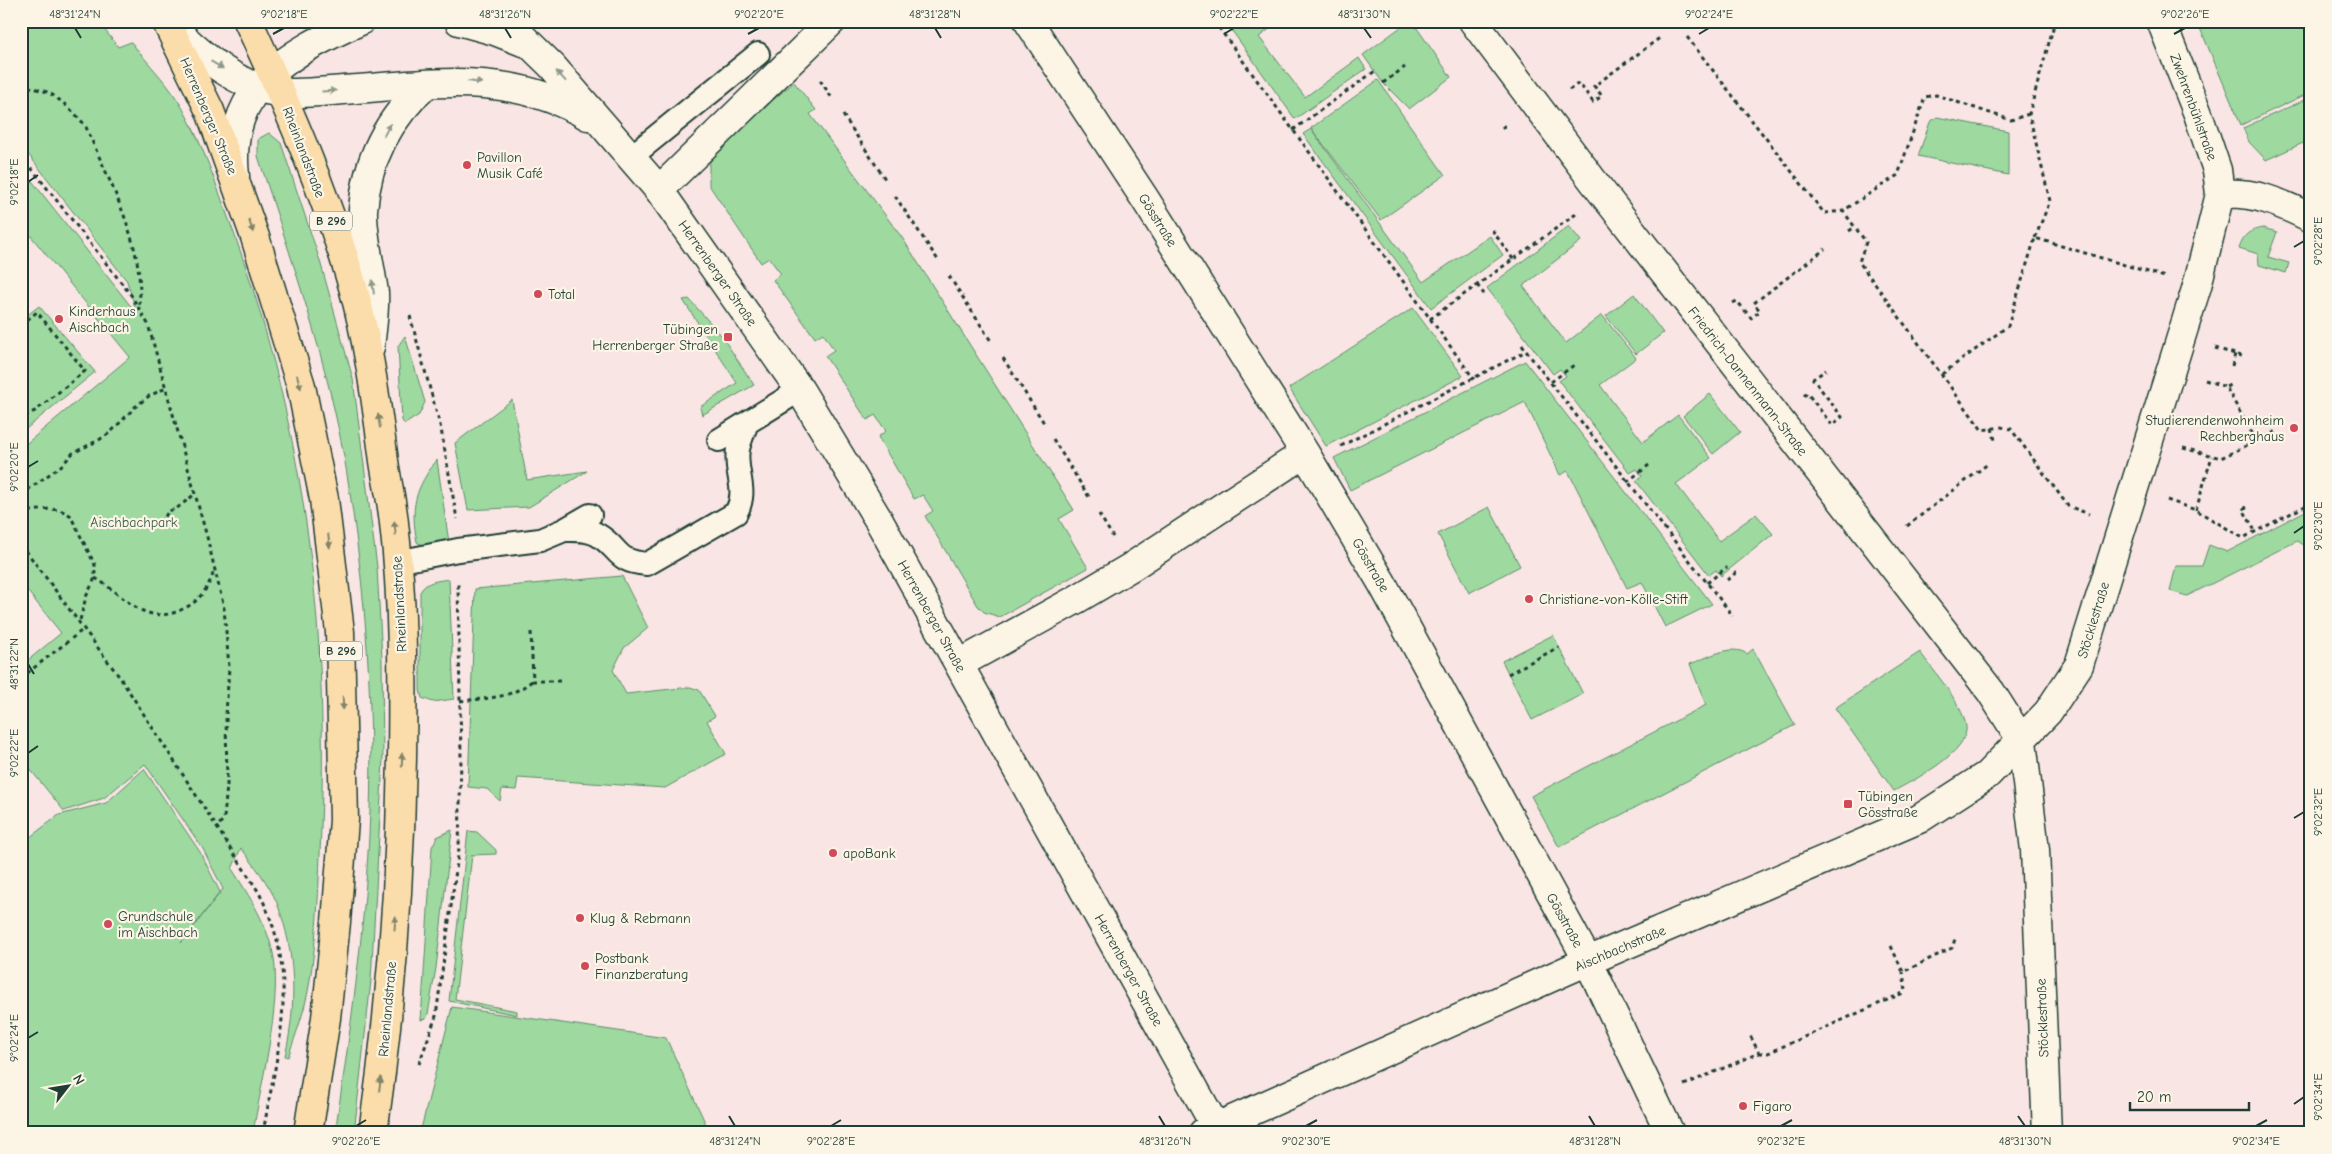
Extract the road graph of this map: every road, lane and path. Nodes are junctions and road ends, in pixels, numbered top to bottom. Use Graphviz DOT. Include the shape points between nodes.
graph roads {
  1 [pos="167,21"];
  2 [pos="248,21"];
  3 [pos="360,21"];
  4 [pos="459,21"];
  5 [pos="506,21"];
  6 [pos="832,21"];
  7 [pos="1028,21"];
  8 [pos="1214,21"];
  9 [pos="1473,21"];
  10 [pos="2055,21"];
  11 [pos="2161,21"];
  12 [pos="1660,37"];
  13 [pos="1687,38"];
  14 [pos="527,43"];
  15 [pos="758,54"];
  16 [pos="1405,67"];
  17 [pos="1375,72"];
  18 [pos="21,83"];
  19 [pos="1383,83"];
  20 [pos="270,84"];
  21 [pos="427,84"];
  22 [pos="1570,90"];
  23 [pos="843,114"];
  24 [pos="2029,114"];
  25 [pos="604,125"];
  26 [pos="1293,130"];
  27 [pos="21,155"];
  28 [pos="632,156"];
  29 [pos="885,179"];
  30 [pos="236,180"];
  31 [pos="659,190"];
  32 [pos="2220,194"];
  33 [pos="895,196"];
  34 [pos="1843,211"];
  35 [pos="2311,218"];
  36 [pos="1568,219"];
  37 [pos="1855,227"];
  38 [pos="1492,230"];
  39 [pos="1849,231"];
  40 [pos="2035,238"];
  41 [pos="1825,249"];
  42 [pos="1513,259"];
  43 [pos="938,260"];
  44 [pos="949,276"];
  45 [pos="1477,285"];
  46 [pos="2197,286"];
  47 [pos="1484,294"];
  48 [pos="1730,305"];
  49 [pos="139,308"];
  50 [pos="1430,319"];
  51 [pos="21,325"];
  52 [pos="991,341"];
  53 [pos="1522,345"];
  54 [pos="1526,351"];
  55 [pos="370,353"];
  56 [pos="2235,354"];
  57 [pos="1003,358"];
  58 [pos="1574,365"];
  59 [pos="2232,366"];
  60 [pos="2171,369"];
  61 [pos="1826,370"];
  62 [pos="1942,374"];
  63 [pos="1474,379"];
  64 [pos="1551,382"];
  65 [pos="2232,384"];
  66 [pos="2226,387"];
  67 [pos="166,388"];
  68 [pos="800,390"];
  69 [pos="1800,399"];
  70 [pos="21,417"];
  71 [pos="747,423"];
  72 [pos="1044,423"];
  73 [pos="1992,428"];
  74 [pos="2279,430"];
  75 [pos="1053,439"];
  76 [pos="2149,439"];
  77 [pos="720,440"];
  78 [pos="1995,440"];
  79 [pos="2256,441"];
  80 [pos="1346,443"];
  81 [pos="1305,453"];
  82 [pos="2212,456"];
  83 [pos="1989,463"];
  84 [pos="1649,465"];
  85 [pos="1627,482"];
  86 [pos="2132,492"];
  87 [pos="195,494"];
  88 [pos="21,495"];
  89 [pos="1089,497"];
  90 [pos="2311,503"];
  91 [pos="2247,507"];
  92 [pos="2196,510"];
  93 [pos="21,512"];
  94 [pos="590,515"];
  95 [pos="152,525"];
  96 [pos="2122,527"];
  97 [pos="564,530"];
  98 [pos="2255,532"];
  99 [pos="21,544"];
  100 [pos="1878,548"];
  101 [pos="397,562"];
  102 [pos="1727,568"];
  103 [pos="215,570"];
  104 [pos="1738,571"];
  105 [pos="95,578"];
  106 [pos="1727,580"];
  107 [pos="1707,583"];
  108 [pos="1734,616"];
  109 [pos="80,620"];
  110 [pos="85,628"];
  111 [pos="531,632"];
  112 [pos="1559,647"];
  113 [pos="959,664"];
  114 [pos="1508,674"];
  115 [pos="21,678"];
  116 [pos="532,681"];
  117 [pos="562,681"];
  118 [pos="460,701"];
  119 [pos="2022,741"];
  120 [pos="217,828"];
  121 [pos="1955,939"];
  122 [pos="1891,946"];
  123 [pos="1588,961"];
  124 [pos="1903,972"];
  125 [pos="1750,1035"];
  126 [pos="1759,1053"];
  127 [pos="1721,1069"];
  128 [pos="1213,1131"];
  129 [pos="263,1133"];
  130 [pos="308,1133"];
  131 [pos="373,1133"];
  132 [pos="1670,1133"];
  133 [pos="2046,1133"];
  1 -- 20 [label="street, Herrenberger Straße, one-way" via="206,58"];
  1 -- 30 [label="main road, Herrenberger Straße / B 296" via="210,111"];
  2 -- 20 [label="main road, B 296"];
  3 -- 20 [label="street, Herrenberger Straße" via="312,43"];
  4 -- 14 [label="street, Herrenberger Straße"];
  5 -- 14 [label="street, Herrenberger Straße"];
  6 -- 31 [label="street"];
  7 -- 81 [label="street, Gösstraße"];
  8 -- 26 [label="path"];
  9 -- 100 [label="street, Friedrich-Dannenmann-Straße"];
  10 -- 24 [label="path"];
  11 -- 32 [label="street, Zwehrenbühlstraße" via="2198,114 2217,170"];
  12 -- 22 [label="path" via="1594,86 1602,96 1593,102 1579,83"];
  13 -- 34 [label="path" via="1824,213"];
  25 -- 14 [label="street, Herrenberger Straße, one-way"];
  15 -- 28 [label="lane"];
  16 -- 19 [label="path"];
  17 -- 26 [label="path"];
  18 -- 49 [label="path" via="32,90 55,96 86,126 132,240 140,276"];
  20 -- 21 [label="street, Herrenberger Straße, one-way" via="308,92"];
  20 -- 30 [label="street, Herrenberger Straße" via="245,105 238,123 233,158"];
  20 -- 55 [label="main road, Rheinlandstraße / B 296" via="343,257"];
  21 -- 25 [label="street, Herrenberger Straße, one-way" via="465,81 520,88 563,102"];
  55 -- 21 [label="street, one-way" via="374,296 363,212 369,172 392,122"];
  23 -- 29 [label="path"];
  24 -- 34 [label="path" via="2011,120 1936,95 1925,98 1898,174"];
  24 -- 40 [label="path" via="2050,201"];
  25 -- 28 [label="street, Herrenberger Straße"];
  26 -- 50 [label="path"];
  27 -- 49 [label="path"];
  28 -- 31 [label="street, Herrenberger Straße"];
  30 -- 130 [label="main road, B 296, one-way" via="279,311 313,436 340,632 343,838 326,1018"];
  31 -- 68 [label="street, Herrenberger Straße"];
  32 -- 35 [label="street" via="2270,198"];
  32 -- 46 [label="street, Stöcklestraße"];
  33 -- 43 [label="path"];
  34 -- 37 [label="path"];
  36 -- 42 [label="path"];
  37 -- 39 [label="path"];
  37 -- 62 [label="path" via="1866,242 1859,262"];
  38 -- 42 [label="path"];
  40 -- 46 [label="path"];
  40 -- 62 [label="path" via="2008,326"];
  41 -- 48 [label="path" via="1754,303 1760,312 1751,318 1737,300"];
  42 -- 45 [label="path"];
  44 -- 52 [label="path"];
  45 -- 47 [label="path"];
  45 -- 50 [label="path"];
  46 -- 60 [label="street, Stöcklestraße"];
  49 -- 67 [label="path" via="148,324"];
  50 -- 63 [label="path"];
  51 -- 70 [label="path" via="37,312 85,371 35,411"];
  53 -- 54 [label="path"];
  54 -- 63 [label="path"];
  54 -- 64 [label="path"];
  101 -- 55 [label="main road, Rheinlandstraße / B 296, one-way"];
  56 -- 59 [label="path"];
  57 -- 72 [label="path"];
  58 -- 64 [label="path"];
  60 -- 66 [label="path"];
  60 -- 76 [label="street, Stöcklestraße"];
  61 -- 69 [label="path" via="1813,379 1842,417 1832,425 1807,393"];
  62 -- 73 [label="path" via="1982,430"];
  63 -- 80 [label="path"];
  64 -- 85 [label="path"];
  65 -- 66 [label="path"];
  66 -- 79 [label="path"];
  67 -- 87 [label="path"];
  67 -- 88 [label="path" via="135,407 111,432 73,453"];
  68 -- 71 [label="lane"];
  68 -- 113 [label="street, Herrenberger Straße" via="878,519"];
  71 -- 77 [label="lane"];
  71 -- 97 [label="lane" via="738,449 743,492 736,513 646,564 630,563 598,535 582,530"];
  73 -- 78 [label="path"];
  73 -- 96 [label="path" via="2011,429 2068,506"];
  74 -- 79 [label="path"];
  75 -- 89 [label="path"];
  76 -- 82 [label="path"];
  76 -- 86 [label="street, Stöcklestraße"];
  79 -- 82 [label="path" via="2221,458"];
  81 -- 113 [label="street" via="1131,567"];
  81 -- 123 [label="street, Gösstraße" via="1382,583"];
  82 -- 92 [label="path"];
  83 -- 100 [label="path"];
  84 -- 85 [label="path"];
  85 -- 107 [label="path"];
  86 -- 92 [label="path"];
  86 -- 96 [label="street, Stöcklestraße"];
  87 -- 95 [label="path"];
  87 -- 103 [label="path"];
  90 -- 98 [label="path"];
  91 -- 98 [label="path" via="2243,509"];
  92 -- 98 [label="path" via="2243,538"];
  93 -- 105 [label="path" via="49,509 70,515 94,565"];
  94 -- 97 [label="lane"];
  96 -- 119 [label="street, Stöcklestraße" via="2079,665 2048,712"];
  97 -- 101 [label="lane" via="540,540 458,550"];
  99 -- 109 [label="path"];
  100 -- 119 [label="street, Friedrich-Dannenmann-Straße" via="1991,692"];
  131 -- 101 [label="main road, Rheinlandstraße / B 296, one-way" via="390,984 401,809 401,619"];
  102 -- 107 [label="path"];
  103 -- 105 [label="path" via="209,586 190,606 160,616 137,609"];
  103 -- 120 [label="path" via="224,608 229,667 224,818"];
  104 -- 106 [label="path"];
  105 -- 109 [label="path"];
  107 -- 108 [label="path"];
  109 -- 110 [label="path"];
  110 -- 115 [label="path"];
  110 -- 120 [label="path"];
  111 -- 116 [label="path"];
  112 -- 114 [label="path"];
  113 -- 128 [label="street, Herrenberger Straße"];
  116 -- 117 [label="path"];
  116 -- 118 [label="path" via="505,697"];
  119 -- 123 [label="street, Aischbachstraße" via="1987,775 1919,819"];
  119 -- 133 [label="street, Stöcklestraße" via="2035,850"];
  120 -- 129 [label="path" via="269,912 282,961 284,993"];
  121 -- 124 [label="path" via="1952,948"];
  122 -- 124 [label="path"];
  123 -- 128 [label="street, Aischbachstraße"];
  123 -- 132 [label="street, Gösstraße"];
  124 -- 126 [label="path" via="1903,994 1768,1054"];
  125 -- 126 [label="path"];
  126 -- 127 [label="path"];
}
